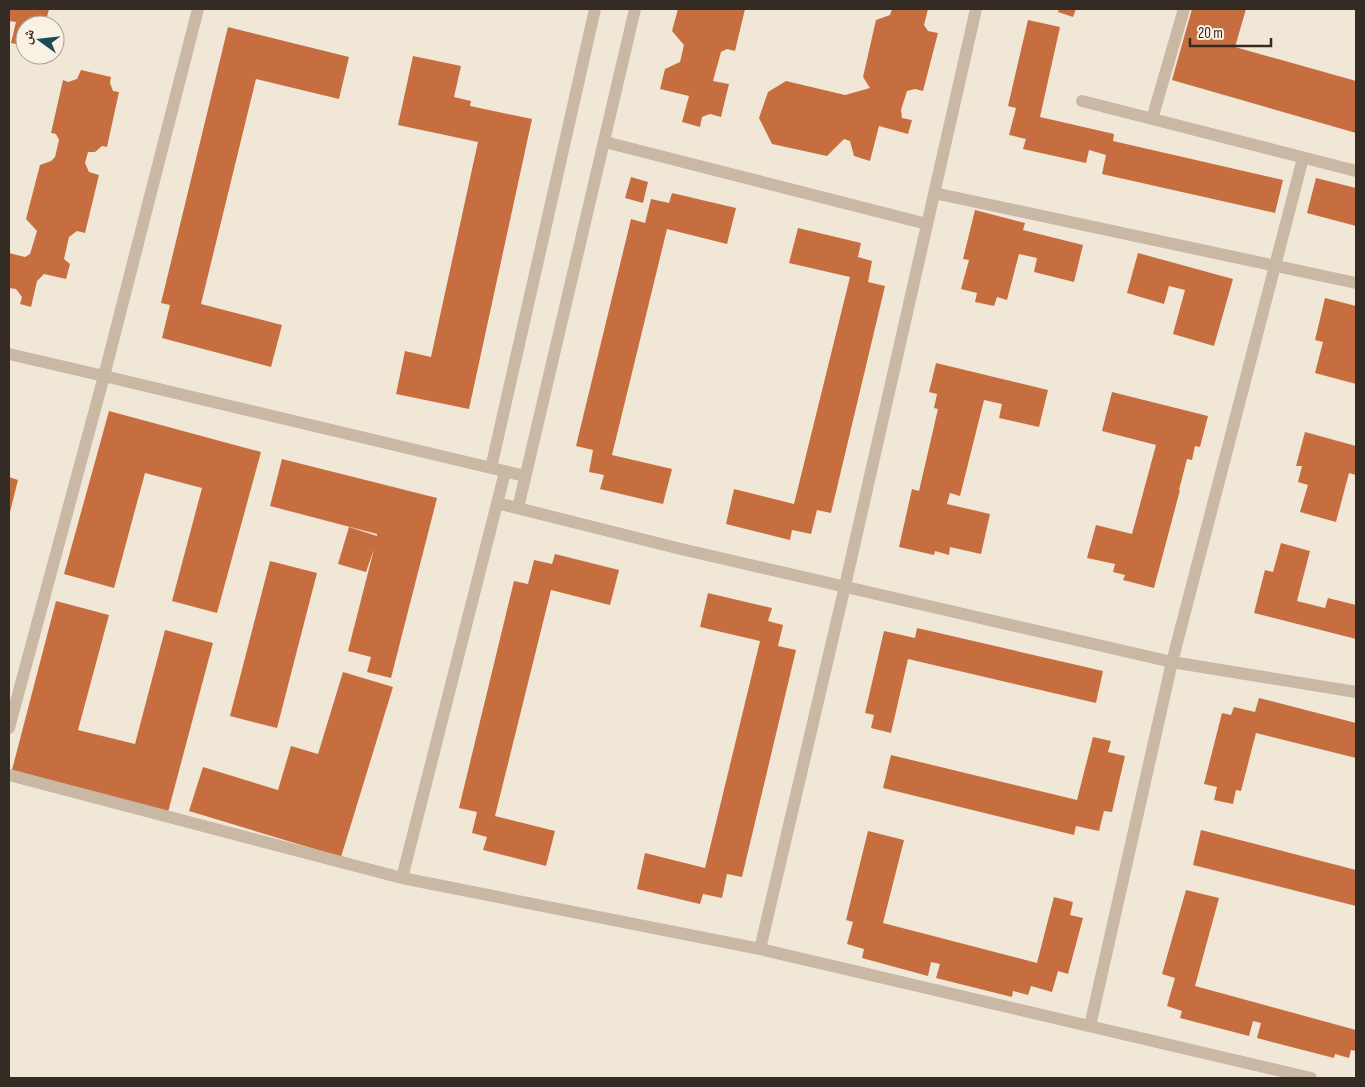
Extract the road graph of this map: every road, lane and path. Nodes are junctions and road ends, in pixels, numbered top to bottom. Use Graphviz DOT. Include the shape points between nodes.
graph roads {
  1 [pos="198,9"];
  2 [pos="595,9"];
  3 [pos="635,9"];
  4 [pos="976,9"];
  5 [pos="1184,9"];
  6 [pos="1082,101"];
  7 [pos="1152,119"];
  8 [pos="605,142"];
  9 [pos="1303,158"];
  10 [pos="1356,171"];
  11 [pos="934,193"];
  12 [pos="927,224"];
  13 [pos="1274,266"];
  14 [pos="1356,283"];
  15 [pos="9,354"];
  16 [pos="104,376"];
  17 [pos="491,468"];
  18 [pos="505,472"];
  19 [pos="525,476"];
  20 [pos="497,503"];
  21 [pos="518,508"];
  22 [pos="845,586"];
  23 [pos="1172,662"];
  24 [pos="1356,692"];
  25 [pos="9,728"];
  26 [pos="9,775"];
  27 [pos="402,878"];
  28 [pos="760,949"];
  29 [pos="1090,1026"];
  30 [pos="1311,1078"];
  1 -- 16 [label="street"];
  2 -- 17 [label="street"];
  3 -- 8 [label="street"];
  4 -- 11 [label="street"];
  5 -- 7 [label="street"];
  6 -- 7 [label="street"];
  7 -- 9 [label="street"];
  8 -- 12 [label="street"];
  8 -- 19 [label="street"];
  9 -- 10 [label="street"];
  9 -- 13 [label="street"];
  11 -- 12 [label="street"];
  11 -- 13 [label="street"];
  12 -- 22 [label="street"];
  13 -- 14 [label="street"];
  13 -- 23 [label="street"];
  15 -- 16 [label="street"];
  16 -- 17 [label="street"];
  16 -- 25 [label="street"];
  17 -- 18 [label="street"];
  18 -- 19 [label="street"];
  18 -- 20 [label="street"];
  19 -- 21 [label="street"];
  20 -- 21 [label="street"];
  20 -- 27 [label="street"];
  21 -- 22 [label="street"];
  22 -- 23 [label="street"];
  22 -- 28 [label="street"];
  23 -- 24 [label="street"];
  23 -- 29 [label="street"];
  26 -- 27 [label="street"];
  27 -- 28 [label="street"];
  28 -- 29 [label="street"];
  29 -- 30 [label="street"];
}
